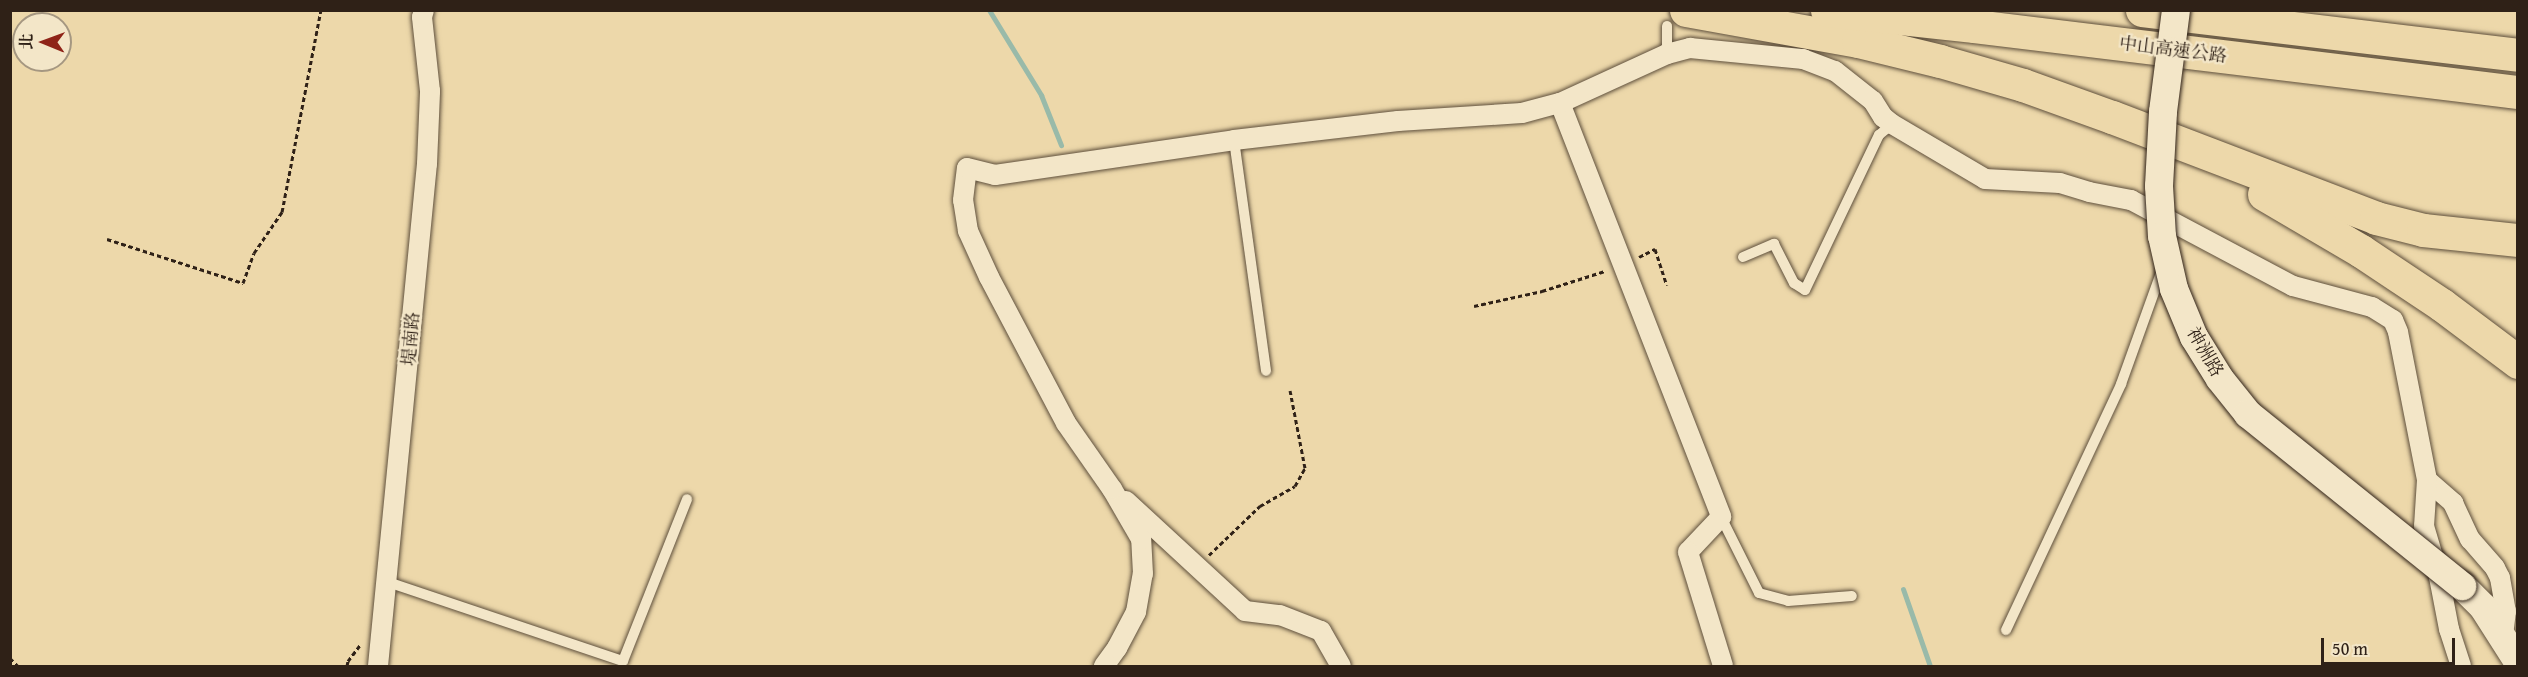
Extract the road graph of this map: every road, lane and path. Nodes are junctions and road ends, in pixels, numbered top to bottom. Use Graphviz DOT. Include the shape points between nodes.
graph roads {
  1 [pos="321,10"];
  2 [pos="424,10"];
  3 [pos="1827,10"];
  4 [pos="2142,10"];
  5 [pos="2176,10"];
  6 [pos="2190,10"];
  7 [pos="1677,18"];
  8 [pos="1667,54"];
  9 [pos="2517,55"];
  10 [pos="2517,92"];
  11 [pos="1560,103"];
  12 [pos="2112,117"];
  13 [pos="1892,124"];
  14 [pos="1234,140"];
  15 [pos="2178,226"];
  16 [pos="107,240"];
  17 [pos="2517,240"];
  18 [pos="1743,257"];
  19 [pos="1624,265"];
  20 [pos="1667,285"];
  21 [pos="1474,306"];
  22 [pos="2517,362"];
  23 [pos="1266,371"];
  24 [pos="1290,390"];
  25 [pos="2427,480"];
  26 [pos="1112,489"];
  27 [pos="687,499"];
  28 [pos="1721,517"];
  29 [pos="1197,567"];
  30 [pos="388,582"];
  31 [pos="2462,586"];
  32 [pos="1852,596"];
  33 [pos="2006,630"];
  34 [pos="2503,635"];
  35 [pos="10,658"];
  36 [pos="2517,662"];
  37 [pos="18,666"];
  38 [pos="378,666"];
  39 [pos="1104,666"];
  40 [pos="1341,666"];
  41 [pos="1723,666"];
  42 [pos="2461,666"];
  1 -- 16 [label="path" via="282,212 254,253 243,283"];
  2 -- 30 [label="street, 堤南路" via="430,91 427,164"];
  3 -- 10 [label="highway, 中山高速公路"];
  4 -- 9 [label="highway, 中山高速公路"];
  5 -- 31 [label="street, 神洲路, bridge" via="2163,112 2159,186 2162,236 2174,289 2194,337 2248,414"];
  6 -- 31 [label="street, 神洲路, bridge" via="2174,185 2177,236 2189,285 2208,330 2232,371 2260,401"];
  7 -- 8 [label="lane"];
  7 -- 12 [label="highway" via="1858,41 2023,85"];
  8 -- 11 [label="street"];
  8 -- 13 [label="street" via="1690,48 1803,59 1835,71 1873,101"];
  11 -- 14 [label="street" via="1522,113 1419,119"];
  11 -- 19 [label="street"];
  12 -- 17 [label="highway" via="2376,218 2470,237"];
  12 -- 22 [label="highway" via="2276,201 2361,251"];
  13 -- 15 [label="street" via="1985,179 2060,183 2131,200"];
  13 -- 18 [label="lane" via="1879,135 1806,290 1794,283 1774,244"];
  14 -- 23 [label="lane"];
  14 -- 26 [label="street" via="995,175 967,168 963,200 968,231 1066,423"];
  15 -- 25 [label="street" via="2293,286 2372,307 2393,320"];
  15 -- 33 [label="lane" via="2121,384"];
  19 -- 20 [label="path" via="1655,249"];
  19 -- 21 [label="path" via="1542,291"];
  19 -- 28 [label="street"];
  24 -- 29 [label="path" via="1305,468 1295,486 1260,506"];
  25 -- 34 [label="street" via="2454,503 2470,539 2495,568 2505,599"];
  25 -- 42 [label="street" via="2424,526"];
  26 -- 29 [label="street"];
  26 -- 39 [label="street" via="1141,539 1143,574 1136,612"];
  27 -- 30 [label="lane" via="623,661"];
  28 -- 32 [label="lane" via="1759,593 1788,601"];
  28 -- 41 [label="street" via="1689,552"];
  29 -- 40 [label="street" via="1245,611 1280,615 1321,631"];
  30 -- 38 [label="street, 堤南路"];
  31 -- 34 [label="street, 神洲路"];
  34 -- 36 [label="street, 神洲路"];
  35 -- 37 [label="path"];
}
